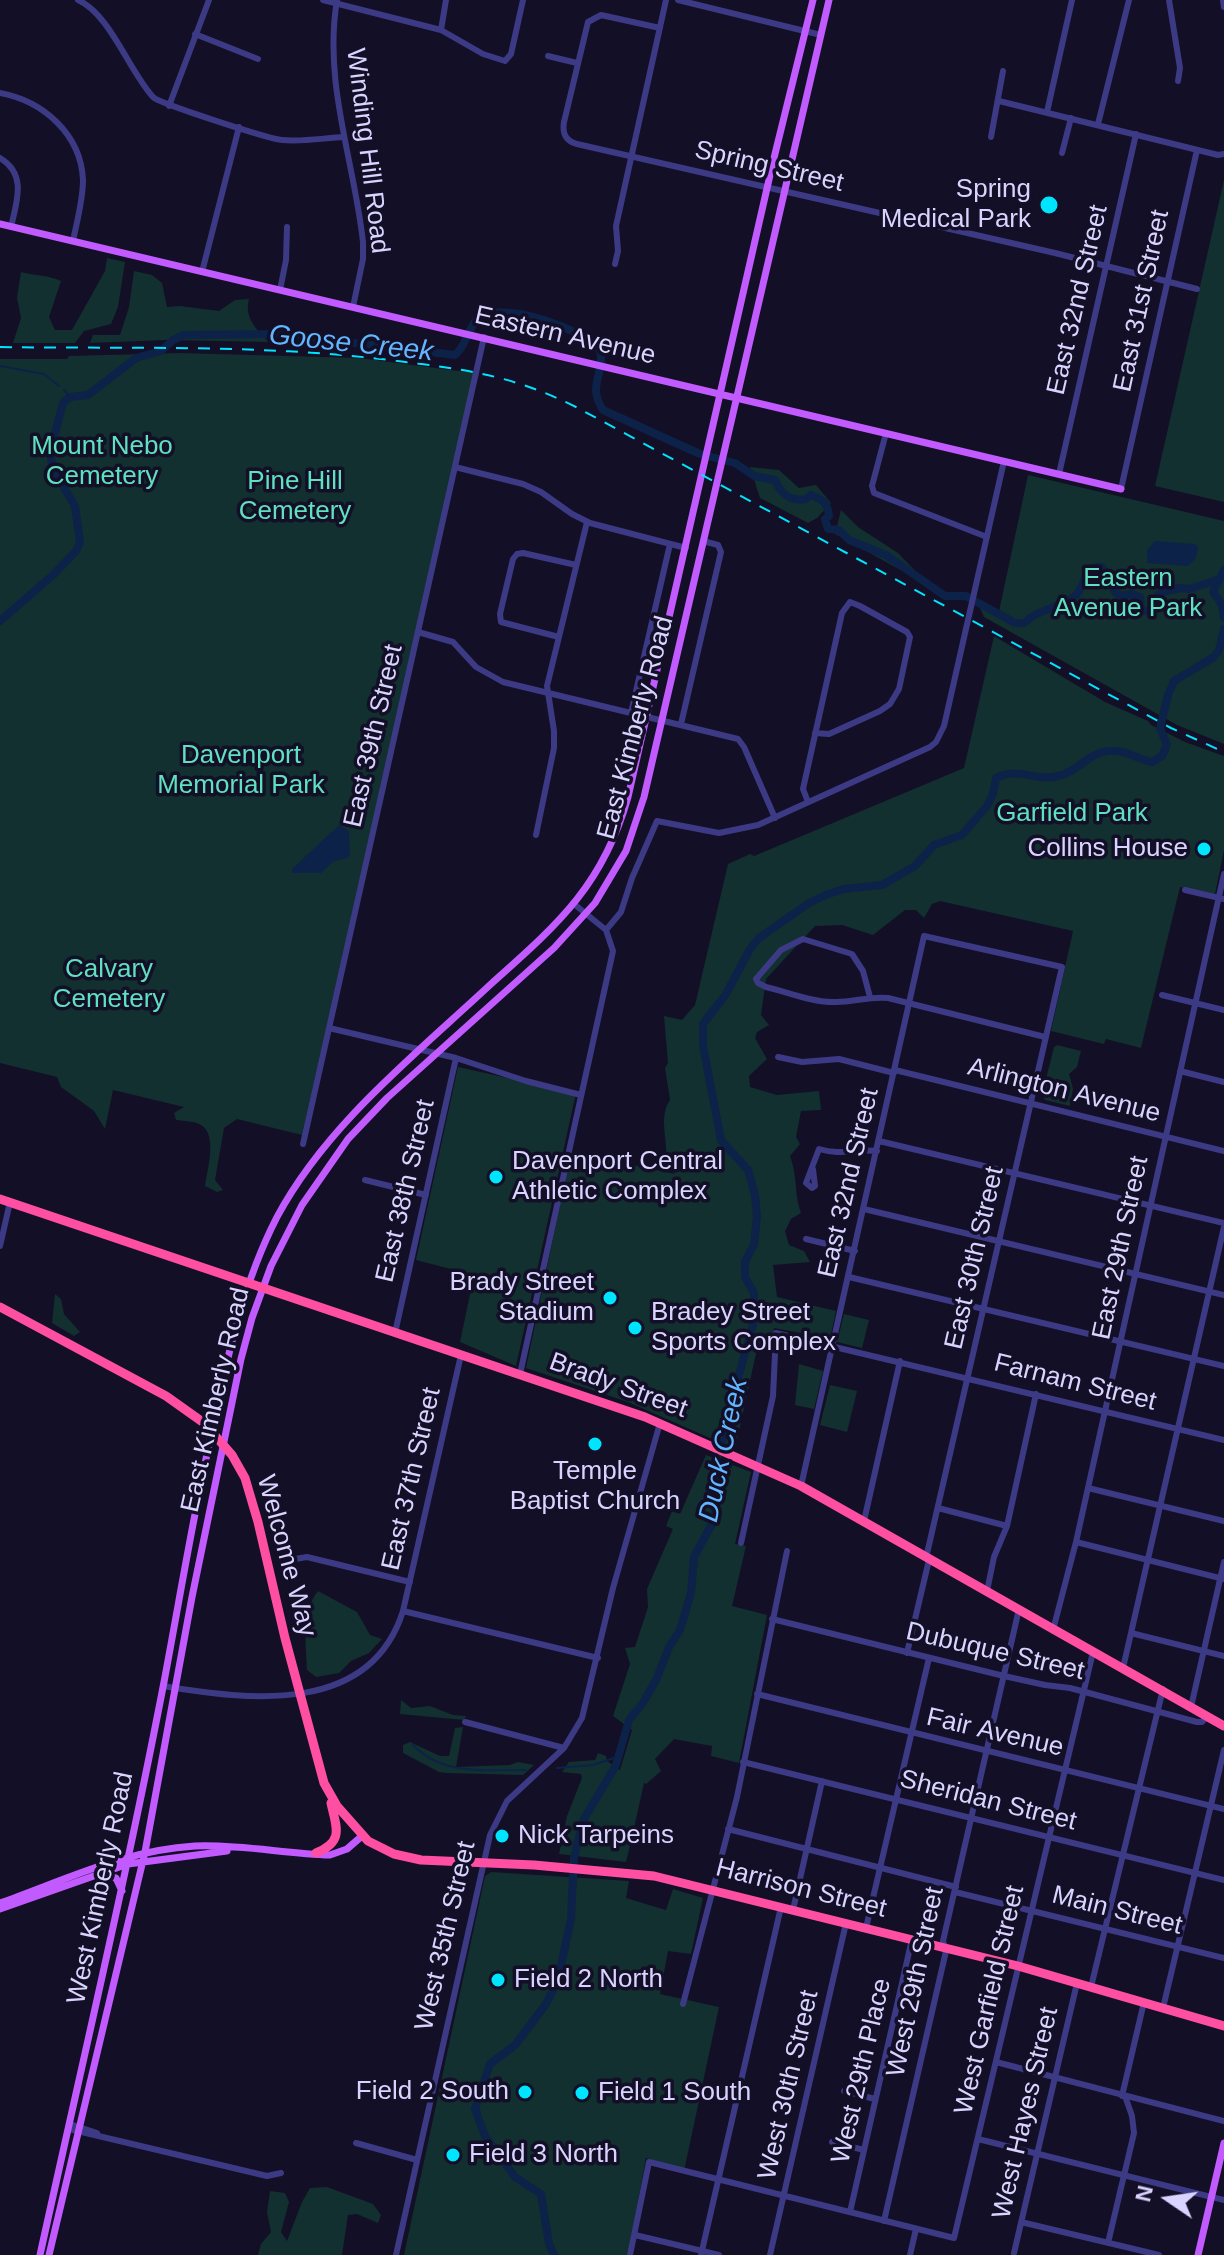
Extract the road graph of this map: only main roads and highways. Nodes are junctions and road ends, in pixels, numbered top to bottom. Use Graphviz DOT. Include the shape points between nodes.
graph roads {
  1 [pos="813,0"];
  2 [pos="829,0"];
  3 [pos="0,224"];
  4 [pos="720,393"];
  5 [pos="736,397"];
  6 [pos="1121,489"];
  7 [pos="5,1200"];
  8 [pos="249,1283"];
  9 [pos="262,1288"];
  10 [pos="0,1307"];
  11 [pos="212,1431"];
  12 [pos="223,1443"];
  13 [pos="193,1528"];
  14 [pos="206,1531"];
  15 [pos="1224,1726"];
  16 [pos="331,1796"];
  17 [pos="151,1821"];
  18 [pos="362,1836"];
  19 [pos="241,1849"];
  20 [pos="167,1850"];
  21 [pos="145,1852"];
  22 [pos="316,1853"];
  23 [pos="129,1860"];
  24 [pos="143,1862"];
  25 [pos="94,1875"];
  26 [pos="122,1892"];
  27 [pos="3,1906"];
  28 [pos="1224,2026"];
  29 [pos="74,2127"];
  30 [pos="1224,2143"];
  31 [pos="40,2255"];
  32 [pos="49,2255"];
  33 [pos="1198,2255"];
  1 -- 4 [label="main road, East Kimberly Road"];
  2 -- 5 [label="main road, East Kimberly Road"];
  3 -- 4 [label="main road, Eastern Avenue"];
  4 -- 5 [label="main road, Eastern Avenue"];
  4 -- 8 [label="main road, East Kimberly Road" via="628,797 597,873 561,920 346,1121 300,1178"];
  5 -- 6 [label="main road, Eastern Avenue"];
  5 -- 9 [label="main road, East Kimberly Road" via="644,797 618,867 586,914 554,948 348,1139 280,1245"];
  7 -- 8 [label="highway, Brady Street"];
  8 -- 9 [label="highway, Brady Street"];
  8 -- 11 [label="main road, East Kimberly Road"];
  9 -- 12 [label="main road, East Kimberly Road"];
  9 -- 15 [label="highway, Brady Street" via="660,1423 759,1465"];
  10 -- 11 [label="highway, Welcome Way" via="166,1396"];
  11 -- 12 [label="highway, Welcome Way"];
  11 -- 13 [label="main road, East Kimberly Road"];
  12 -- 14 [label="main road, East Kimberly Road"];
  12 -- 16 [label="highway, Welcome Way" via="251,1496 299,1693"];
  13 -- 23 [label="main road, West Kimberly Road"];
  14 -- 17 [label="main road, West Kimberly Road"];
  16 -- 18 [label="highway, Welcome Way"];
  16 -- 22 [label="highway" via="338,1828 333,1844"];
  17 -- 20 [label="main road" via="154,1842"];
  17 -- 21 [label="main road, West Kimberly Road"];
  18 -- 22 [label="main road" via="337,1854"];
  18 -- 28 [label="highway, Harrison Street" via="409,1858 654,1876 1018,1966"];
  19 -- 20 [label="main road"];
  19 -- 22 [label="main road"];
  19 -- 24 [label="main road"];
  20 -- 21 [label="main road"];
  21 -- 23 [label="main road"];
  21 -- 24 [label="main road, West Kimberly Road"];
  23 -- 24 [label="main road"];
  23 -- 25 [label="main road"];
  23 -- 26 [label="main road, West Kimberly Road"];
  23 -- 27 [label="main road"];
  24 -- 29 [label="main road, West Kimberly Road"];
  25 -- 26 [label="main road" via="114,1877"];
  25 -- 27 [label="main road"];
  26 -- 29 [label="main road, West Kimberly Road"];
  29 -- 31 [label="main road, West Kimberly Road"];
  29 -- 32 [label="main road, West Kimberly Road"];
  30 -- 33 [label="main road"];
}
